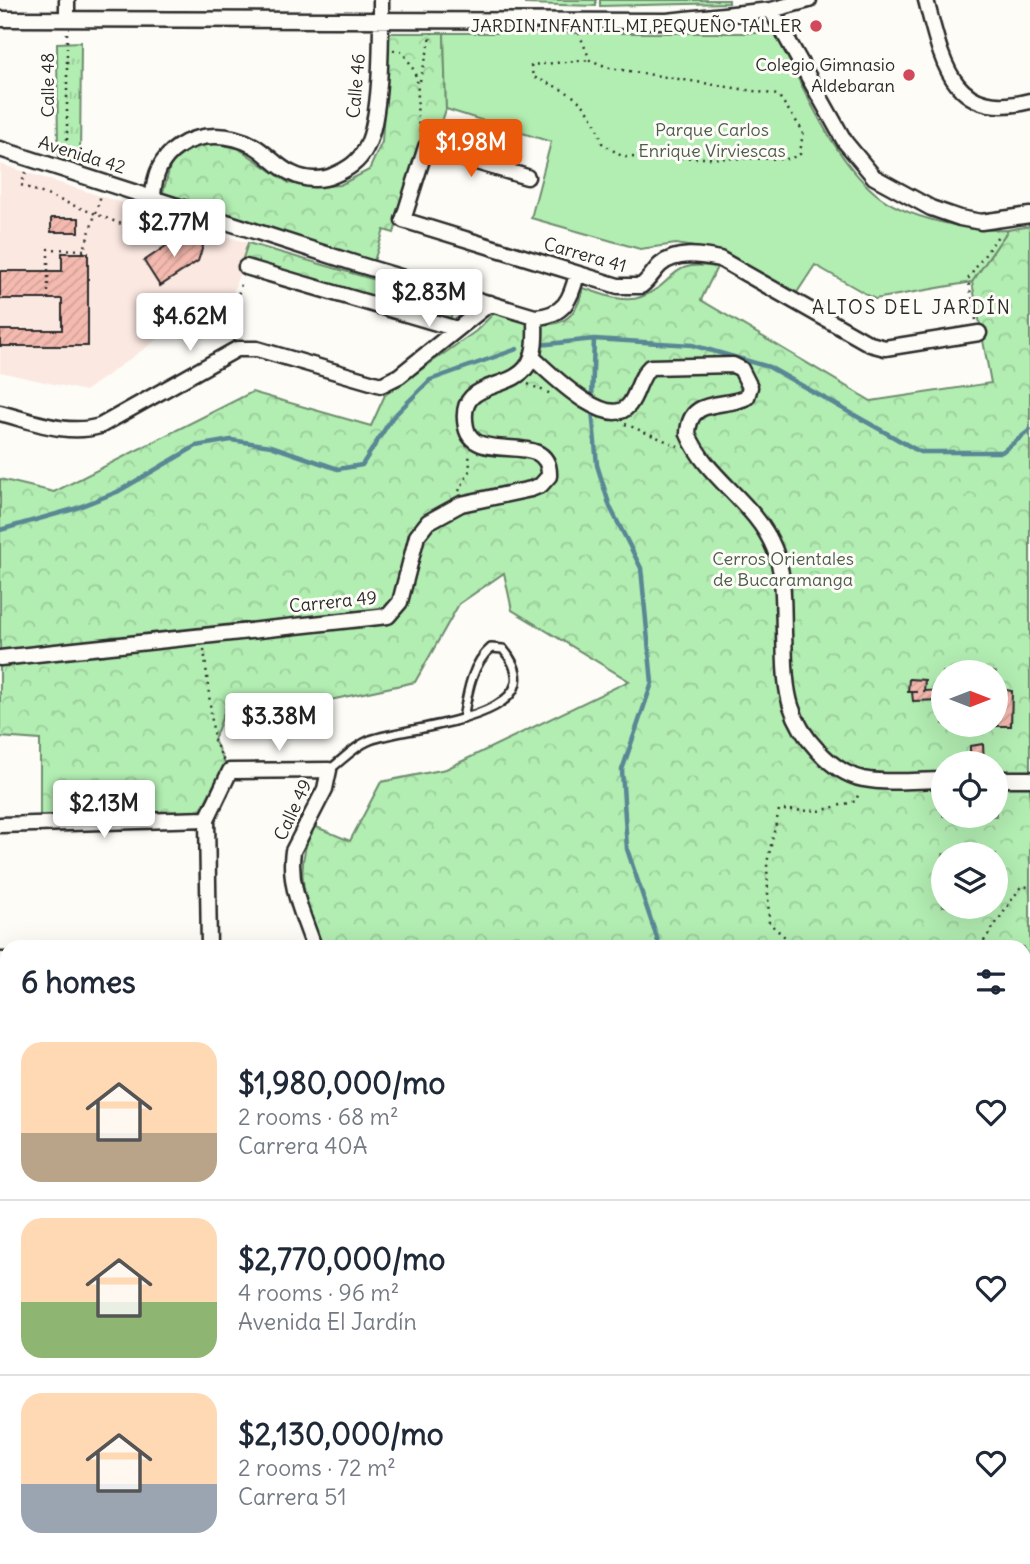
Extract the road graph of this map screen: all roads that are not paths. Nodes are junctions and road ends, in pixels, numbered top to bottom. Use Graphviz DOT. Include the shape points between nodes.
graph roads {
  1 [pos="67,0"];
  2 [pos="381,0"];
  3 [pos="809,0"];
  4 [pos="926,0"];
  5 [pos="771,10"];
  6 [pos="0,19"];
  7 [pos="67,19"];
  8 [pos="381,21"];
  9 [pos="1030,101"];
  10 [pos="0,149"];
  11 [pos="527,177"];
  12 [pos="153,197"];
  13 [pos="1030,215"];
  14 [pos="246,267"];
  15 [pos="577,274"];
  16 [pos="490,303"];
  17 [pos="535,317"];
  18 [pos="457,329"];
  19 [pos="979,333"];
  20 [pos="532,357"];
  21 [pos="0,413"];
  22 [pos="0,658"];
  23 [pos="463,719"];
  24 [pos="329,770"];
  25 [pos="1008,779"];
  26 [pos="1030,779"];
  27 [pos="931,780"];
  28 [pos="207,819"];
  29 [pos="0,825"];
  30 [pos="209,940"];
  31 [pos="312,940"];
  1 -- 7 [label="street"];
  2 -- 8 [label="street, Calle 46"];
  3 -- 5 [label="street"];
  4 -- 9 [label="street" via="951,79 975,100 1006,108"];
  5 -- 8 [label="street" via="667,21"];
  5 -- 13 [label="street" via="860,163 896,190 960,218 981,222"];
  6 -- 7 [label="street"];
  7 -- 8 [label="street"];
  8 -- 12 [label="street, Calle 46" via="370,140 349,168 329,178 296,176 241,140 211,136 170,152 154,180"];
  10 -- 12 [label="street, Avenida 42"];
  11 -- 15 [label="street, Carrera 41" via="426,146 403,220"];
  12 -- 16 [label="street, Avenida 42"];
  14 -- 18 [label="street"];
  15 -- 17 [label="street" via="566,305 557,313"];
  15 -- 19 [label="street, Carrera 41" via="618,286 641,286 668,260 704,255 720,259 870,344 885,348"];
  16 -- 17 [label="street, Avenida 42"];
  16 -- 18 [label="street"];
  17 -- 20 [label="street"];
  18 -- 21 [label="street" via="381,385 257,349 237,349 100,426 64,429"];
  20 -- 22 [label="street, Carrera 49" via="513,378 471,397 465,413 467,431 486,444 540,454 549,465 549,475 531,489 450,508 421,529 400,602 388,616"];
  20 -- 27 [label="street" via="585,402 600,409 625,409 650,367 733,365 747,376 750,393 741,401 696,410 688,433 700,455 774,546 782,583 788,692 796,718 831,762 863,779"];
  23 -- 23 [label="lane" via="496,706 513,689 513,661 503,649 491,648 483,654 472,677"];
  23 -- 24 [label="lane" via="368,741"];
  24 -- 28 [label="street" via="230,771"];
  24 -- 31 [label="street, Calle 49" via="325,789 291,862 293,886"];
  25 -- 26 [label="street"];
  28 -- 29 [label="street"];
  28 -- 30 [label="street"];
}
